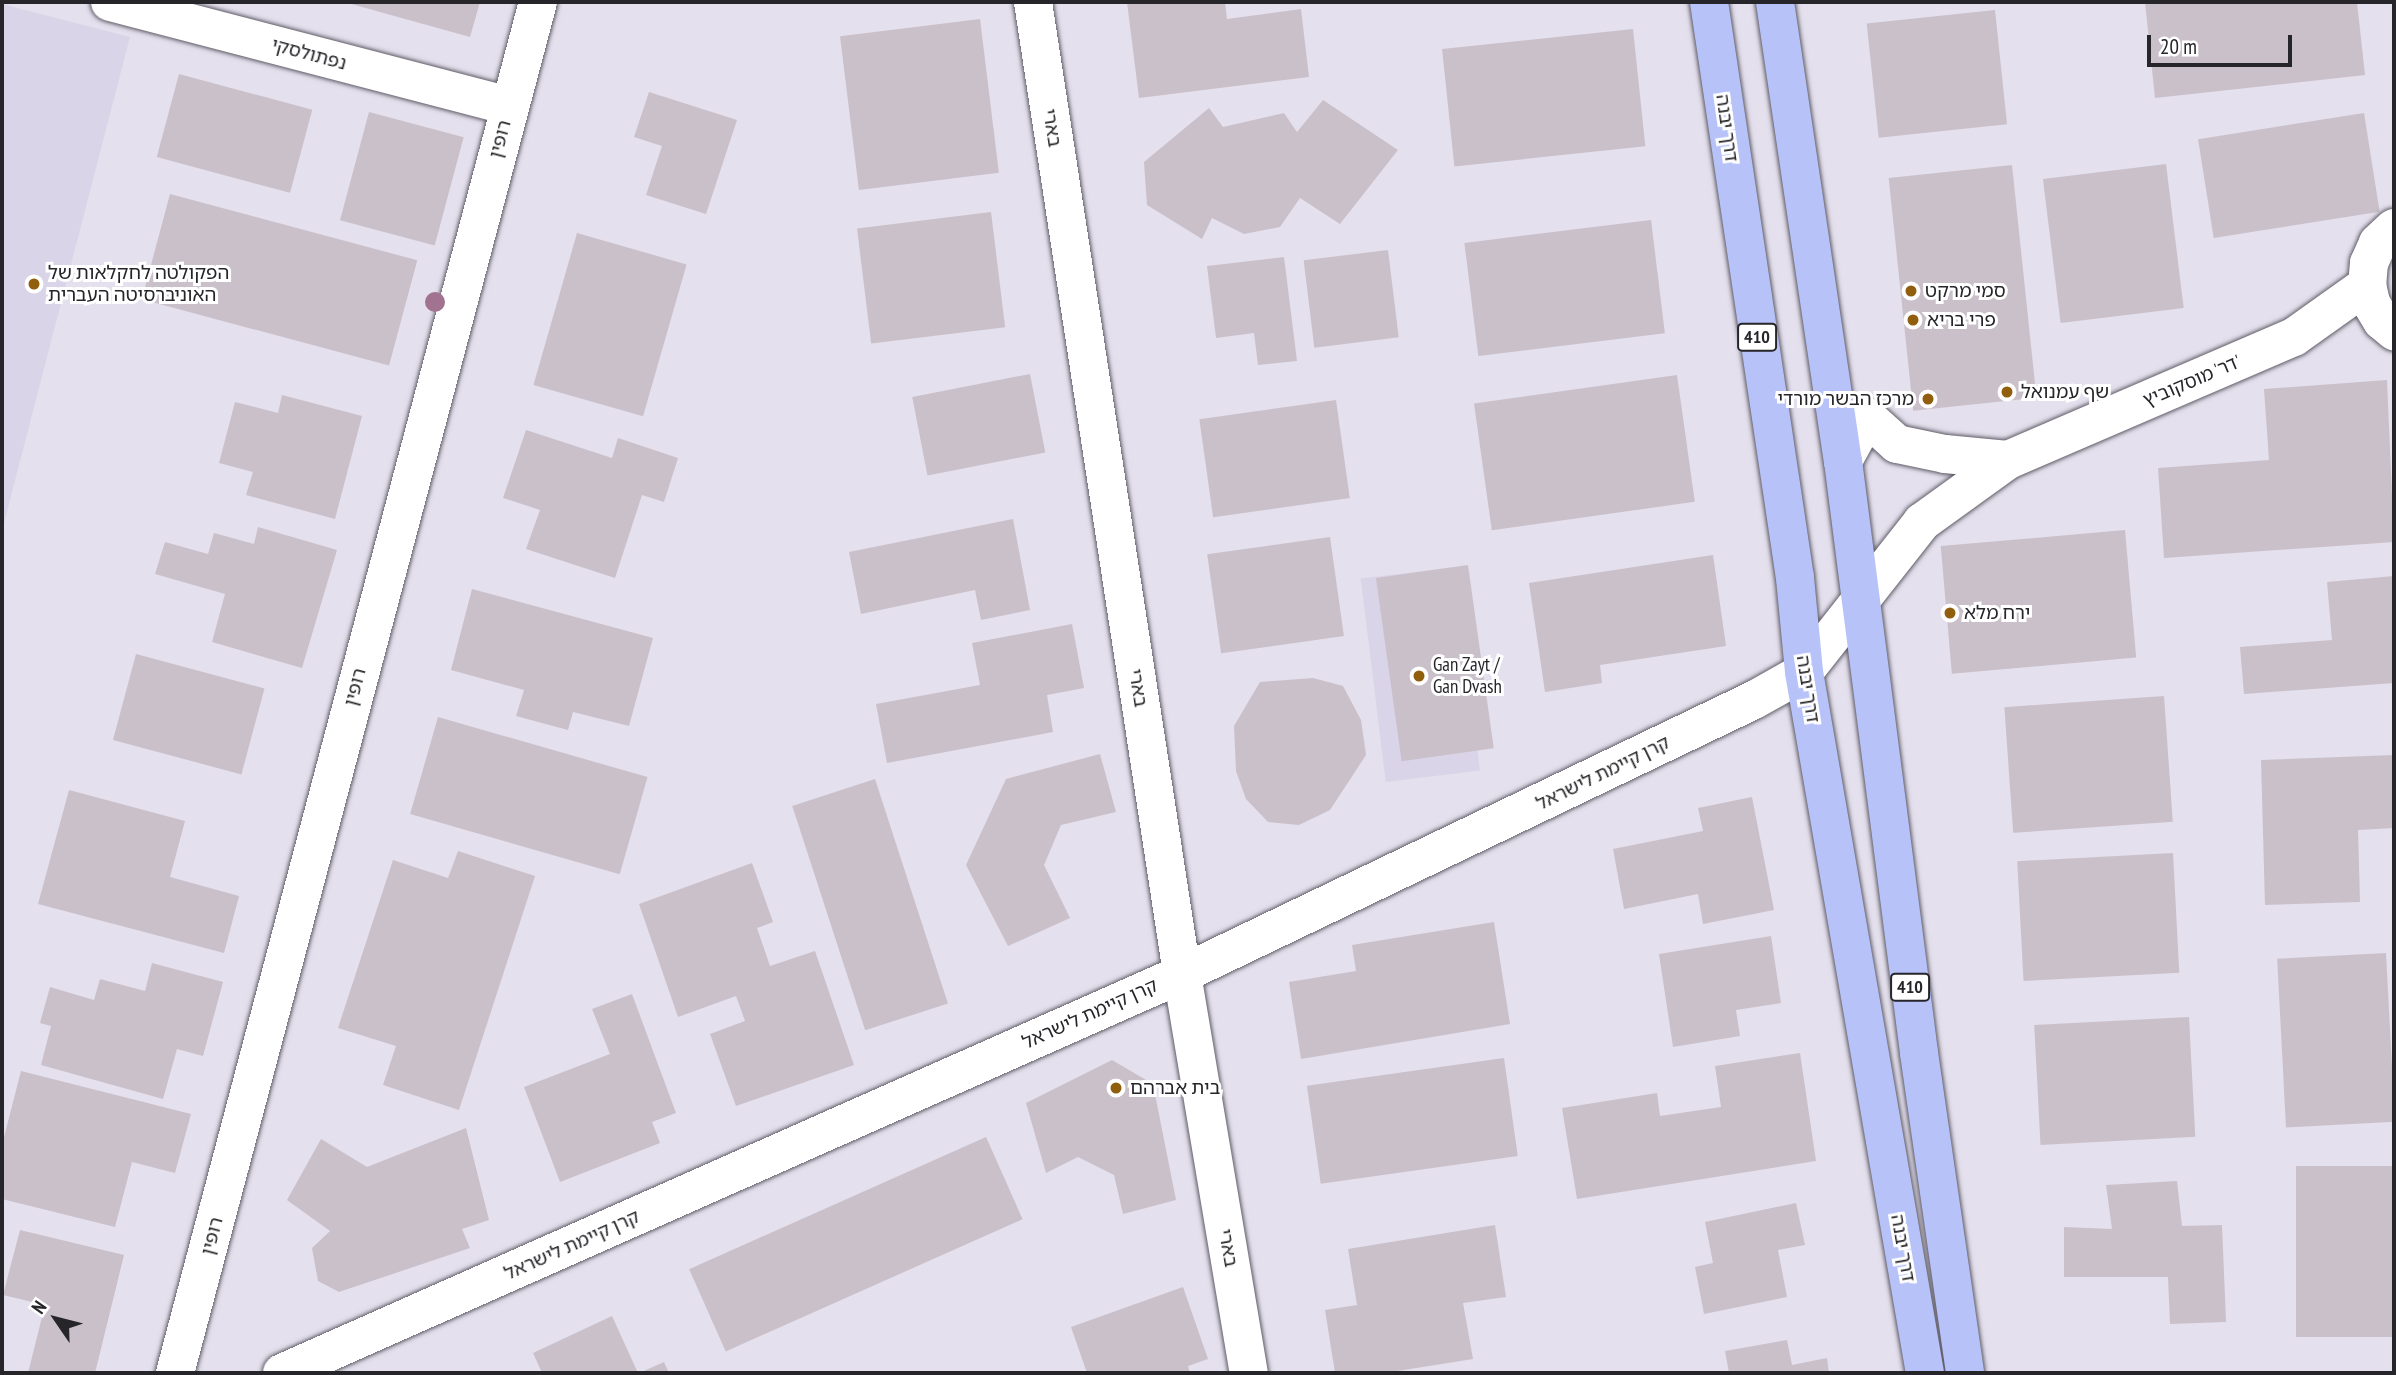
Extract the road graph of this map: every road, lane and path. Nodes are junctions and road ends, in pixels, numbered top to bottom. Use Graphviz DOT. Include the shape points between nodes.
graph roads {
  1 [pos="110,2"];
  2 [pos="538,2"];
  3 [pos="1033,2"];
  4 [pos="1709,2"];
  5 [pos="1775,2"];
  6 [pos="508,106"];
  7 [pos="2394,228"];
  8 [pos="2367,285"];
  9 [pos="2394,331"];
  10 [pos="2008,460"];
  11 [pos="1843,461"];
  12 [pos="1861,599"];
  13 [pos="1804,672"];
  14 [pos="1182,974"];
  15 [pos="176,1373"];
  16 [pos="282,1373"];
  17 [pos="1249,1373"];
  18 [pos="1925,1373"];
  19 [pos="1965,1373"];
  1 -- 6 [label="street, נפתולסקי"];
  2 -- 6 [label="street, רופין"];
  3 -- 14 [label="street, בארי"];
  4 -- 13 [label="main road, דרך יבנה / 410" via="1795,578"];
  5 -- 11 [label="main road, 410"];
  6 -- 15 [label="street, רופין"];
  7 -- 8 [label="street" via="2378,243 2369,263"];
  8 -- 9 [label="street" via="2371,303"];
  8 -- 10 [label="street, דר' מוסקוביץ'" via="2294,337"];
  10 -- 11 [label="street, דר' מוסקוביץ'" via="1897,444 1867,417"];
  10 -- 12 [label="street, דר' מוסקוביץ'" via="1922,522"];
  11 -- 12 [label="main road, 410"];
  12 -- 13 [label="street, קרן קיימת לישראל"];
  12 -- 19 [label="main road, 410"];
  13 -- 14 [label="street, קרן קיימת לישראל"];
  13 -- 18 [label="main road, דרך יבנה / 410"];
  14 -- 16 [label="street, קרן קיימת לישראל"];
  14 -- 17 [label="street, בארי"];
}
